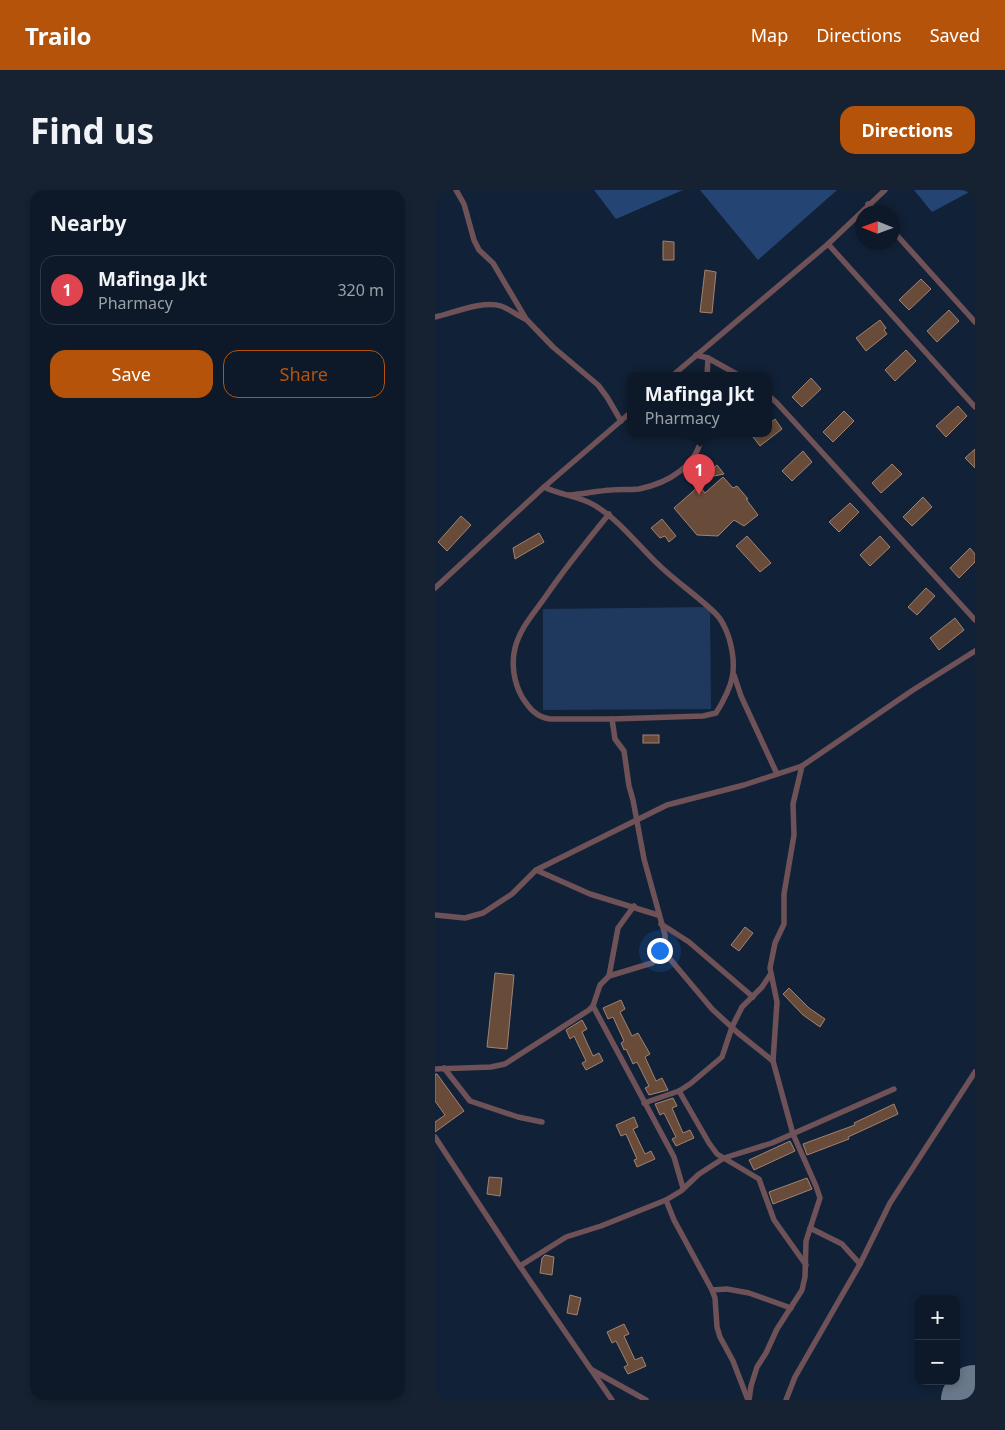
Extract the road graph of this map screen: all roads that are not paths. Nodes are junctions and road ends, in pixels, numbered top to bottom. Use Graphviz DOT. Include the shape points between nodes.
graph roads {
  1 [pos="456,190"];
  2 [pos="885,190"];
  3 [pos="868,204"];
  4 [pos="900,239"];
  5 [pos="828,244"];
  6 [pos="435,317"];
  7 [pos="525,319"];
  8 [pos="975,322"];
  9 [pos="696,355"];
  10 [pos="708,358"];
  11 [pos="677,372"];
  12 [pos="707,372"];
  13 [pos="733,372"];
  14 [pos="772,399"];
  15 [pos="975,407"];
  16 [pos="627,416"];
  17 [pos="621,421"];
  18 [pos="701,437"];
  19 [pos="544,487"];
  20 [pos="567,496"];
  21 [pos="609,514"];
  22 [pos="435,588"];
  23 [pos="975,620"];
  24 [pos="975,651"];
  25 [pos="733,674"];
  26 [pos="612,719"];
  27 [pos="802,766"];
  28 [pos="777,774"];
  29 [pos="636,820"];
  30 [pos="536,870"];
  31 [pos="634,906"];
  32 [pos="435,915"];
  33 [pos="659,915"];
  34 [pos="661,924"];
  35 [pos="665,953"];
  36 [pos="770,975"];
  37 [pos="609,976"];
  38 [pos="753,997"];
  39 [pos="593,1006"];
  40 [pos="732,1027"];
  41 [pos="773,1061"];
  42 [pos="444,1068"];
  43 [pos="435,1069"];
  44 [pos="975,1072"];
  45 [pos="894,1089"];
  46 [pos="679,1091"];
  47 [pos="644,1102"];
  48 [pos="542,1122"];
  49 [pos="793,1134"];
  50 [pos="435,1137"];
  51 [pos="724,1158"];
  52 [pos="683,1188"];
  53 [pos="666,1200"];
  54 [pos="810,1228"];
  55 [pos="861,1264"];
  56 [pos="806,1265"];
  57 [pos="520,1266"];
  58 [pos="712,1290"];
  59 [pos="791,1308"];
  60 [pos="590,1369"];
  61 [pos="612,1400"];
  62 [pos="646,1400"];
  63 [pos="748,1400"];
  64 [pos="786,1400"];
  1 -- 7 [label="lane" via="479,250 493,263"];
  2 -- 3 [label="lane"];
  3 -- 5 [label="lane"];
  4 -- 8 [label="lane"];
  5 -- 9 [label="lane"];
  5 -- 15 [label="lane"];
  6 -- 7 [label="lane" via="490,304"];
  7 -- 17 [label="lane" via="598,385"];
  9 -- 10 [label="lane"];
  9 -- 11 [label="lane"];
  10 -- 12 [label="lane"];
  10 -- 13 [label="lane"];
  14 -- 23 [label="lane"];
  16 -- 17 [label="lane"];
  17 -- 19 [label="lane"];
  18 -- 20 [label="lane" via="699,450 675,476 666,480 637,489"];
  19 -- 20 [label="lane"];
  19 -- 22 [label="lane"];
  20 -- 21 [label="lane"];
  21 -- 25 [label="lane" via="725,625 734,655"];
  21 -- 26 [label="lane" via="531,615 515,648 513,663 520,694 541,718"];
  24 -- 27 [label="lane"];
  25 -- 26 [label="lane" via="726,697 716,713"];
  25 -- 28 [label="lane"];
  26 -- 29 [label="lane" via="615,739 624,751"];
  27 -- 28 [label="lane"];
  27 -- 36 [label="lane" via="793,804 794,835 784,924 773,951"];
  28 -- 29 [label="lane" via="667,805"];
  29 -- 30 [label="lane"];
  29 -- 33 [label="lane"];
  30 -- 31 [label="lane" via="590,894"];
  30 -- 32 [label="lane" via="512,894 483,913 465,918"];
  31 -- 33 [label="lane"];
  31 -- 37 [label="lane" via="619,928"];
  33 -- 34 [label="lane"];
  34 -- 35 [label="lane"];
  34 -- 38 [label="lane" via="689,942"];
  35 -- 37 [label="lane" via="652,963"];
  35 -- 40 [label="lane" via="712,1009"];
  36 -- 38 [label="lane"];
  36 -- 41 [label="lane" via="777,1002"];
  37 -- 39 [label="lane" via="600,985"];
  38 -- 40 [label="lane"];
  39 -- 42 [label="lane" via="499,1066"];
  39 -- 47 [label="lane"];
  40 -- 41 [label="lane"];
  40 -- 46 [label="lane" via="722,1057"];
  41 -- 49 [label="lane"];
  42 -- 43 [label="lane"];
  42 -- 48 [label="lane" via="470,1101"];
  44 -- 55 [label="lane" via="890,1203"];
  45 -- 49 [label="lane"];
  46 -- 47 [label="lane"];
  46 -- 51 [label="lane" via="709,1143"];
  47 -- 52 [label="lane" via="674,1157"];
  49 -- 51 [label="lane"];
  49 -- 54 [label="lane" via="819,1193"];
  50 -- 57 [label="lane"];
  51 -- 52 [label="lane"];
  51 -- 56 [label="lane" via="759,1179 774,1220"];
  52 -- 53 [label="lane"];
  53 -- 57 [label="lane" via="566,1237"];
  53 -- 58 [label="lane"];
  54 -- 55 [label="lane" via="842,1244"];
  54 -- 56 [label="lane" via="806,1241"];
  55 -- 64 [label="lane" via="795,1376"];
  56 -- 59 [label="lane" via="802,1290"];
  57 -- 60 [label="lane"];
  58 -- 59 [label="lane" via="749,1293"];
  58 -- 63 [label="lane" via="720,1337"];
  59 -- 63 [label="lane" via="757,1367"];
  60 -- 61 [label="lane"];
  60 -- 62 [label="lane"];
}
